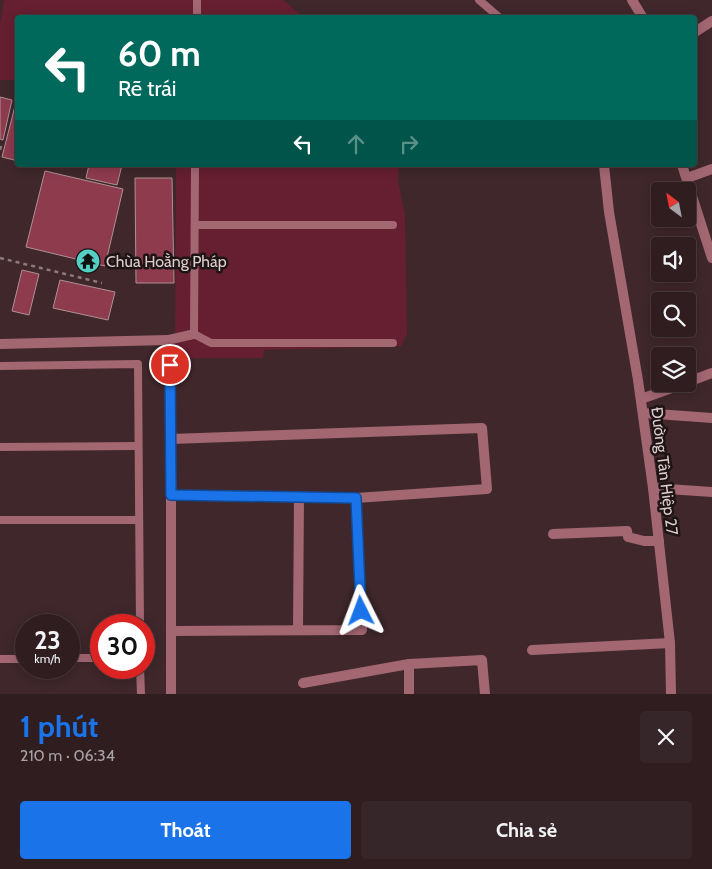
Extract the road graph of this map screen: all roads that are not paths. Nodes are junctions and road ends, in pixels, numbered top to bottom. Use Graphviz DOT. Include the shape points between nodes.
graph roads {
  1 [pos="197,0"];
  2 [pos="479,0"];
  3 [pos="632,0"];
  4 [pos="197,15"];
  5 [pos="496,15"];
  6 [pos="642,15"];
  7 [pos="712,21"];
  8 [pos="697,31"];
  9 [pos="195,167"];
  10 [pos="604,167"];
  11 [pos="683,167"];
  12 [pos="712,169"];
  13 [pos="687,178"];
  14 [pos="195,225"];
  15 [pos="393,225"];
  16 [pos="712,258"];
  17 [pos="194,334"];
  18 [pos="393,343"];
  19 [pos="0,344"];
  20 [pos="170,365"];
  21 [pos="0,366"];
  22 [pos="712,373"];
  23 [pos="696,379"];
  24 [pos="661,392"];
  25 [pos="641,399"];
  26 [pos="643,412"];
  27 [pos="712,418"];
  28 [pos="172,439"];
  29 [pos="138,446"];
  30 [pos="0,447"];
  31 [pos="653,488"];
  32 [pos="712,492"];
  33 [pos="171,495"];
  34 [pos="298,497"];
  35 [pos="356,498"];
  36 [pos="0,520"];
  37 [pos="139,520"];
  38 [pos="553,534"];
  39 [pos="659,541"];
  40 [pos="140,614"];
  41 [pos="172,630"];
  42 [pos="298,630"];
  43 [pos="670,643"];
  44 [pos="532,650"];
  45 [pos="15,658"];
  46 [pos="0,659"];
  47 [pos="409,664"];
  48 [pos="140,679"];
  49 [pos="303,683"];
  50 [pos="141,694"];
  51 [pos="171,694"];
  52 [pos="409,694"];
  53 [pos="485,694"];
  54 [pos="671,694"];
  1 -- 4 [label="lane"];
  2 -- 5 [label="lane"];
  3 -- 6 [label="street"];
  7 -- 8 [label="street"];
  9 -- 14 [label="lane"];
  10 -- 25 [label="street, Đường Tân Hiệp 27"];
  11 -- 13 [label="street"];
  12 -- 13 [label="street"];
  13 -- 16 [label="street"];
  14 -- 15 [label="lane"];
  14 -- 17 [label="lane"];
  17 -- 18 [label="lane" via="211,343"];
  17 -- 19 [label="street" via="168,340"];
  20 -- 28 [label="street"];
  21 -- 29 [label="lane" via="138,364"];
  22 -- 23 [label="street"];
  24 -- 25 [label="street"];
  25 -- 26 [label="street, Đường Tân Hiệp 27"];
  26 -- 27 [label="street"];
  26 -- 31 [label="street, Đường Tân Hiệp 27"];
  28 -- 33 [label="street"];
  28 -- 35 [label="street" via="482,428 486,489"];
  29 -- 30 [label="lane"];
  29 -- 37 [label="lane"];
  31 -- 32 [label="street"];
  31 -- 39 [label="street, Đường Tân Hiệp 27"];
  33 -- 34 [label="street"];
  33 -- 41 [label="street"];
  34 -- 35 [label="street"];
  34 -- 42 [label="street"];
  35 -- 42 [label="street" via="362,630"];
  36 -- 37 [label="lane"];
  37 -- 40 [label="lane"];
  38 -- 39 [label="street" via="627,531 628,537"];
  39 -- 43 [label="street, Đường Tân Hiệp 27"];
  41 -- 42 [label="street"];
  41 -- 51 [label="street"];
  43 -- 44 [label="street"];
  43 -- 54 [label="street, Đường Tân Hiệp 27"];
  45 -- 46 [label="lane"];
  47 -- 49 [label="street"];
  47 -- 52 [label="street"];
  47 -- 53 [label="street" via="482,660"];
  48 -- 50 [label="lane"];
}
